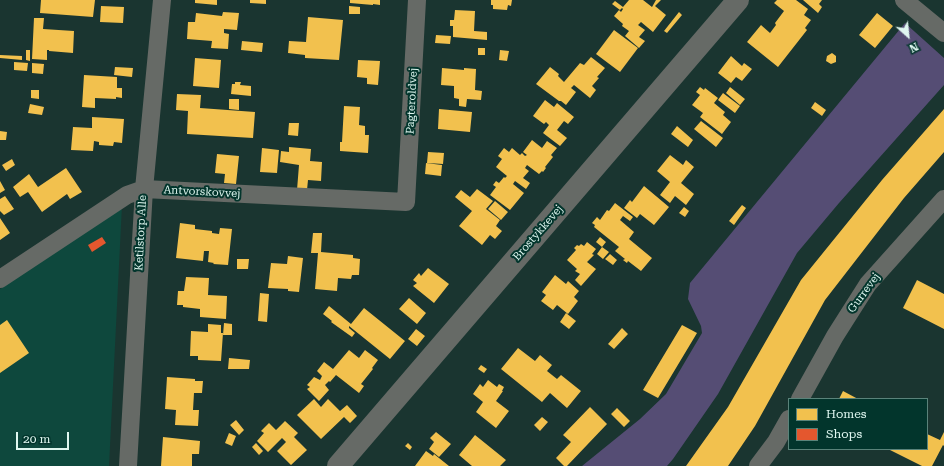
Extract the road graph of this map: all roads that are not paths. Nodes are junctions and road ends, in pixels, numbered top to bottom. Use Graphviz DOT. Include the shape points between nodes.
graph roads {
  1 [pos="162,0"];
  2 [pos="417,0"];
  3 [pos="738,0"];
  4 [pos="904,0"];
  5 [pos="944,33"];
  6 [pos="144,189"];
  7 [pos="944,199"];
  8 [pos="406,202"];
  9 [pos="0,279"];
  10 [pos="801,398"];
  11 [pos="788,421"];
  12 [pos="128,466"];
  13 [pos="338,466"];
  14 [pos="758,466"];
  1 -- 6 [label="street, Ketilstorp Alle"];
  2 -- 8 [label="street, Pagteroldvej"];
  3 -- 13 [label="street, Brostykkevej"];
  4 -- 5 [label="street"];
  6 -- 8 [label="street, Antvorskovvej"];
  6 -- 9 [label="street, Antvorskovvej" via="127,194"];
  6 -- 12 [label="street, Ketilstorp Alle"];
  7 -- 10 [label="street, Gurrevej" via="868,284"];
  11 -- 14 [label="street"];
}
